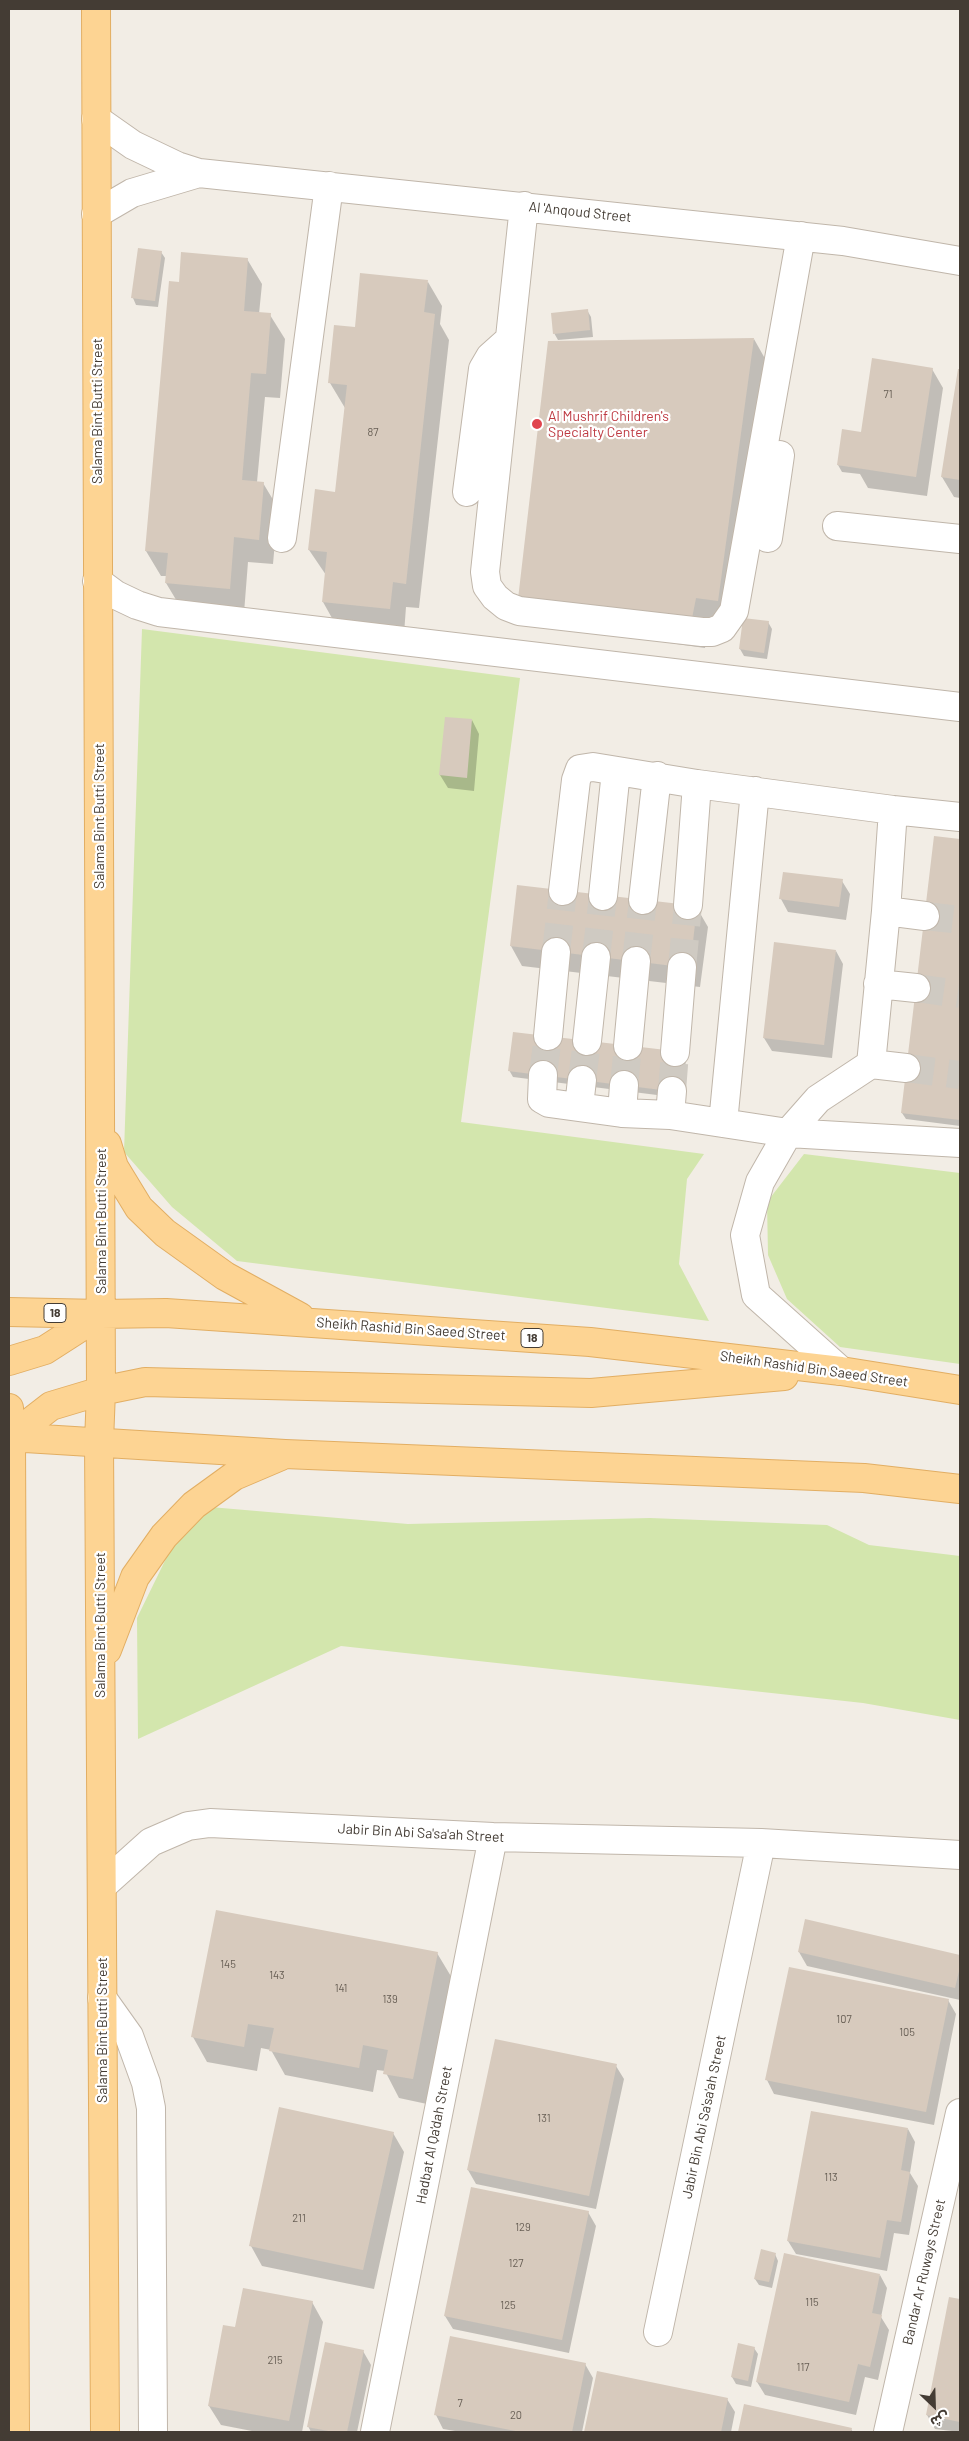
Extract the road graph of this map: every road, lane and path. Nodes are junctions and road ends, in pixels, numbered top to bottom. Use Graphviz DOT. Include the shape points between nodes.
graph roads {
  1 [pos="96,9"];
  2 [pos="96,119"];
  3 [pos="199,173"];
  4 [pos="329,186"];
  5 [pos="524,206"];
  6 [pos="96,214"];
  7 [pos="800,236"];
  8 [pos="960,261"];
  9 [pos="509,340"];
  10 [pos="779,358"];
  11 [pos="467,492"];
  12 [pos="838,526"];
  13 [pos="282,538"];
  14 [pos="768,538"];
  15 [pos="960,539"];
  16 [pos="97,581"];
  17 [pos="960,707"];
  18 [pos="616,772"];
  19 [pos="657,776"];
  20 [pos="697,784"];
  21 [pos="755,791"];
  22 [pos="893,810"];
  23 [pos="960,817"];
  24 [pos="563,891"];
  25 [pos="603,896"];
  26 [pos="643,900"];
  27 [pos="688,905"];
  28 [pos="886,911"];
  29 [pos="925,916"];
  30 [pos="556,952"];
  31 [pos="596,957"];
  32 [pos="636,961"];
  33 [pos="682,967"];
  34 [pos="878,984"];
  35 [pos="916,988"];
  36 [pos="548,1036"];
  37 [pos="587,1041"];
  38 [pos="628,1046"];
  39 [pos="676,1052"];
  40 [pos="870,1064"];
  41 [pos="906,1068"];
  42 [pos="543,1075"];
  43 [pos="582,1080"];
  44 [pos="624,1085"];
  45 [pos="579,1106"];
  46 [pos="622,1112"];
  47 [pos="100,1119"];
  48 [pos="723,1123"];
  49 [pos="788,1133"];
  50 [pos="960,1143"];
  51 [pos="9,1312"];
  52 [pos="101,1314"];
  53 [pos="307,1321"];
  54 [pos="9,1361"];
  55 [pos="841,1371"];
  56 [pos="960,1390"];
  57 [pos="102,1391"];
  58 [pos="9,1408"];
  59 [pos="10,1437"];
  60 [pos="99,1442"];
  61 [pos="286,1454"];
  62 [pos="960,1489"];
  63 [pos="10,1651"];
  64 [pos="100,1670"];
  65 [pos="10,1736"];
  66 [pos="494,1837"];
  67 [pos="761,1843"];
  68 [pos="960,1855"];
  69 [pos="102,1886"];
  70 [pos="11,1902"];
  71 [pos="102,1998"];
  72 [pos="960,2112"];
  73 [pos="12,2317"];
  74 [pos="658,2332"];
  75 [pos="15,2432"];
  76 [pos="105,2432"];
  77 [pos="153,2432"];
  78 [pos="375,2432"];
  79 [pos="888,2432"];
  1 -- 2 [label="main road, Salama Bint Butti Street"];
  2 -- 3 [label="street, Al 'Anqoud Street" via="133,145"];
  2 -- 6 [label="main road, Salama Bint Butti Street"];
  3 -- 4 [label="street, Al 'Anqoud Street"];
  3 -- 6 [label="street, Al 'Anqoud Street" via="132,192"];
  4 -- 5 [label="street, Al 'Anqoud Street"];
  4 -- 13 [label="street"];
  5 -- 7 [label="street, Al 'Anqoud Street"];
  5 -- 9 [label="street"];
  6 -- 16 [label="main road, Salama Bint Butti Street"];
  7 -- 8 [label="street, Al 'Anqoud Street"];
  7 -- 10 [label="street"];
  9 -- 10 [label="street" via="484,572 487,586 495,598 518,611 702,632 722,628 734,611"];
  9 -- 11 [label="street" via="490,357 483,369"];
  10 -- 14 [label="street" via="785,374 787,399"];
  12 -- 15 [label="street"];
  16 -- 17 [label="street" via="130,602 159,612"];
  16 -- 47 [label="main road, Salama Bint Butti Street"];
  18 -- 19 [label="street"];
  18 -- 24 [label="street" via="593,767 580,769"];
  18 -- 25 [label="street"];
  19 -- 20 [label="street"];
  19 -- 26 [label="street"];
  20 -- 21 [label="street"];
  20 -- 27 [label="street"];
  21 -- 22 [label="street"];
  21 -- 48 [label="street"];
  22 -- 23 [label="street"];
  22 -- 28 [label="street"];
  28 -- 29 [label="street"];
  28 -- 34 [label="street"];
  30 -- 36 [label="street"];
  31 -- 37 [label="street"];
  32 -- 38 [label="street"];
  33 -- 39 [label="street"];
  34 -- 35 [label="street"];
  34 -- 40 [label="street"];
  40 -- 41 [label="street"];
  40 -- 49 [label="street" via="818,1099"];
  42 -- 45 [label="street" via="542,1099 549,1103"];
  43 -- 45 [label="street"];
  44 -- 46 [label="street"];
  45 -- 46 [label="street"];
  46 -- 48 [label="street" via="671,1103"];
  47 -- 52 [label="main road, Salama Bint Butti Street"];
  47 -- 53 [label="main road" via="114,1167 139,1208 165,1232 225,1276"];
  48 -- 49 [label="street"];
  49 -- 50 [label="street"];
  49 -- 55 [label="street" via="760,1182 745,1235 754,1287 756,1295"];
  51 -- 52 [label="main road, Sheikh Rashid Bin Saeed Street / 18"];
  52 -- 53 [label="main road, Sheikh Rashid Bin Saeed Street / 18" via="166,1313"];
  52 -- 54 [label="main road" via="45,1350"];
  52 -- 57 [label="main road, Salama Bint Butti Street"];
  53 -- 55 [label="main road, Sheikh Rashid Bin Saeed Street / 18" via="590,1342"];
  55 -- 56 [label="main road, Sheikh Rashid Bin Saeed Street / 18"];
  55 -- 57 [label="main road" via="591,1393 145,1382"];
  57 -- 59 [label="main road" via="51,1406"];
  57 -- 60 [label="main road, Salama Bint Butti Street"];
  58 -- 59 [label="main road"];
  59 -- 60 [label="main road"];
  59 -- 63 [label="main road"];
  60 -- 61 [label="main road"];
  60 -- 64 [label="main road, Salama Bint Butti Street"];
  61 -- 62 [label="main road" via="864,1478"];
  61 -- 64 [label="main road" via="234,1476 194,1504 164,1536 136,1577"];
  63 -- 65 [label="main road"];
  64 -- 69 [label="main road, Salama Bint Butti Street"];
  65 -- 70 [label="main road"];
  66 -- 67 [label="street, Jabir Bin Abi Sa'sa'ah Street"];
  66 -- 69 [label="street, Jabir Bin Abi Sa'sa'ah Street" via="210,1822 188,1826 150,1842"];
  66 -- 78 [label="street, Hadbat Al Qa'dah Street"];
  67 -- 68 [label="street, Jabir Bin Abi Sa'sa'ah Street"];
  67 -- 74 [label="street, Jabir Bin Abi Sa'sa'ah Street"];
  69 -- 71 [label="main road, Salama Bint Butti Street"];
  70 -- 73 [label="main road"];
  71 -- 76 [label="main road, Salama Bint Butti Street"];
  71 -- 77 [label="street" via="132,2043 151,2108"];
  72 -- 79 [label="street, Bandar Ar Ruways Street"];
  73 -- 75 [label="main road"];
}
